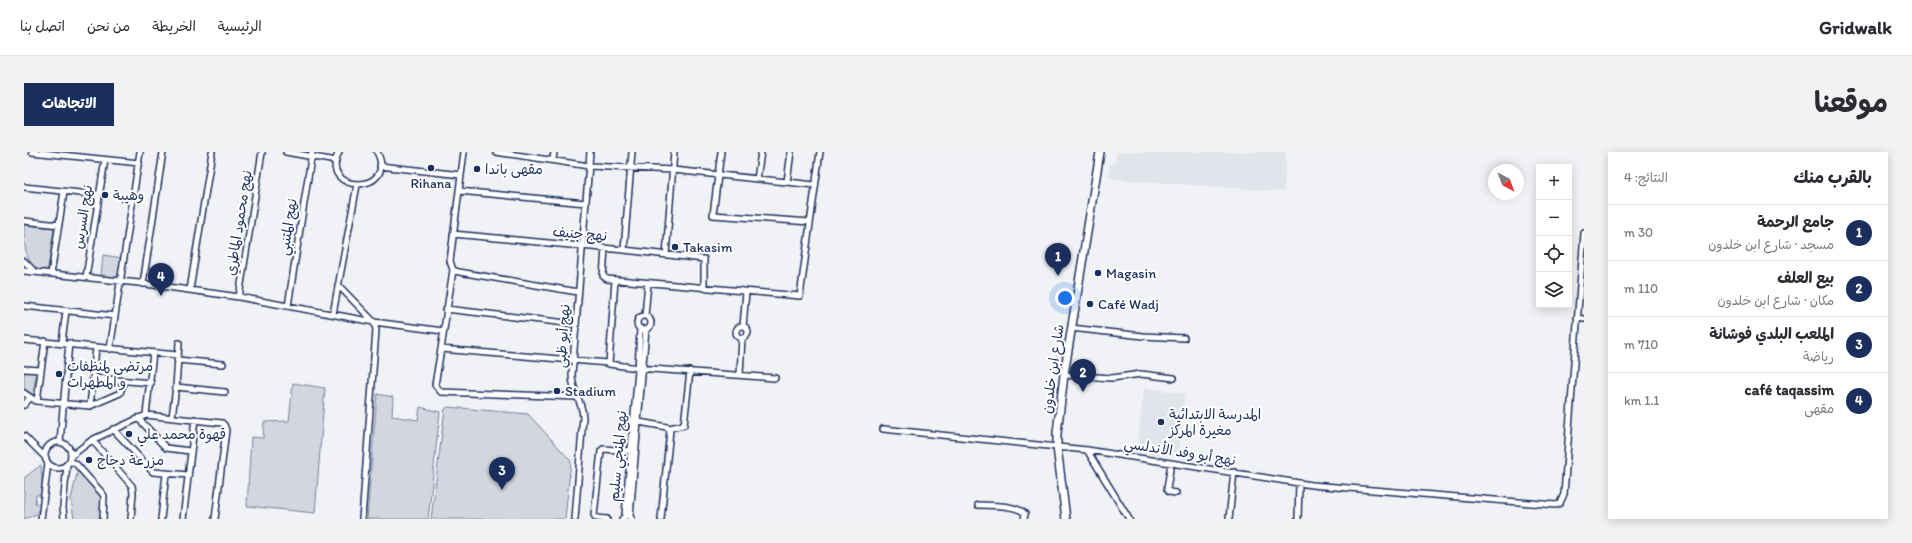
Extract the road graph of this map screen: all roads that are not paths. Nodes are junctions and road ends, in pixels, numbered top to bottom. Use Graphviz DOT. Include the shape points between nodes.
graph roads {
  1 [pos="32,152"];
  2 [pos="140,152"];
  3 [pos="163,152"];
  4 [pos="212,152"];
  5 [pos="262,152"];
  6 [pos="286,152"];
  7 [pos="339,152"];
  8 [pos="377,152"];
  9 [pos="464,152"];
  10 [pos="496,152"];
  11 [pos="554,152"];
  12 [pos="590,152"];
  13 [pos="632,152"];
  14 [pos="674,152"];
  15 [pos="721,152"];
  16 [pos="761,152"];
  17 [pos="791,152"];
  18 [pos="820,152"];
  19 [pos="1100,152"];
  20 [pos="512,153"];
  21 [pos="311,154"];
  22 [pos="105,160"];
  23 [pos="553,160"];
  24 [pos="336,161"];
  25 [pos="139,163"];
  26 [pos="380,166"];
  27 [pos="589,166"];
  28 [pos="630,168"];
  29 [pos="673,170"];
  30 [pos="461,174"];
  31 [pos="719,176"];
  32 [pos="757,179"];
  33 [pos="787,182"];
  34 [pos="815,185"];
  35 [pos="357,186"];
  36 [pos="24,187"];
  37 [pos="459,191"];
  38 [pos="64,192"];
  39 [pos="99,195"];
  40 [pos="586,203"];
  41 [pos="24,221"];
  42 [pos="810,222"];
  43 [pos="59,225"];
  44 [pos="1584,233"];
  45 [pos="453,234"];
  46 [pos="583,247"];
  47 [pos="605,249"];
  48 [pos="624,250"];
  49 [pos="666,255"];
  50 [pos="24,261"];
  51 [pos="453,270"];
  52 [pos="24,271"];
  53 [pos="36,272"];
  54 [pos="51,274"];
  55 [pos="86,278"];
  56 [pos="616,280"];
  57 [pos="121,281"];
  58 [pos="648,283"];
  59 [pos="143,284"];
  60 [pos="338,285"];
  61 [pos="704,288"];
  62 [pos="190,290"];
  63 [pos="578,292"];
  64 [pos="746,292"];
  65 [pos="239,297"];
  66 [pos="24,306"];
  67 [pos="288,306"];
  68 [pos="446,309"];
  69 [pos="66,310"];
  70 [pos="333,314"];
  71 [pos="115,316"];
  72 [pos="645,316"];
  73 [pos="1577,318"];
  74 [pos="1584,319"];
  75 [pos="374,322"];
  76 [pos="575,324"];
  77 [pos="743,326"];
  78 [pos="640,328"];
  79 [pos="1071,328"];
  80 [pos="646,329"];
  81 [pos="443,331"];
  82 [pos="742,338"];
  83 [pos="1184,338"];
  84 [pos="24,340"];
  85 [pos="45,341"];
  86 [pos="62,342"];
  87 [pos="69,343"];
  88 [pos="179,343"];
  89 [pos="96,348"];
  90 [pos="110,349"];
  91 [pos="441,349"];
  92 [pos="153,353"];
  93 [pos="177,357"];
  94 [pos="573,361"];
  95 [pos="608,363"];
  96 [pos="223,364"];
  97 [pos="24,369"];
  98 [pos="641,369"];
  99 [pos="41,370"];
  100 [pos="690,371"];
  101 [pos="740,374"];
  102 [pos="1064,375"];
  103 [pos="94,378"];
  104 [pos="775,378"];
  105 [pos="1174,378"];
  106 [pos="124,381"];
  107 [pos="151,383"];
  108 [pos="176,387"];
  109 [pos="225,392"];
  110 [pos="24,393"];
  111 [pos="577,397"];
  112 [pos="30,398"];
  113 [pos="37,402"];
  114 [pos="64,404"];
  115 [pos="24,405"];
  116 [pos="90,406"];
  117 [pos="146,415"];
  118 [pos="172,417"];
  119 [pos="138,418"];
  120 [pos="195,419"];
  121 [pos="639,422"];
  122 [pos="669,428"];
  123 [pos="113,429"];
  124 [pos="883,429"];
  125 [pos="25,440"];
  126 [pos="92,440"];
  127 [pos="60,442"];
  128 [pos="1057,447"];
  129 [pos="1087,450"];
  130 [pos="190,451"];
  131 [pos="633,451"];
  132 [pos="69,460"];
  133 [pos="47,461"];
  134 [pos="1171,463"];
  135 [pos="1234,472"];
  136 [pos="166,474"];
  137 [pos="188,475"];
  138 [pos="1299,483"];
  139 [pos="1176,493"];
  140 [pos="978,505"];
  141 [pos="627,517"];
  142 [pos="41,519"];
  143 [pos="64,519"];
  144 [pos="103,519"];
  145 [pos="131,519"];
  146 [pos="161,519"];
  147 [pos="183,519"];
  148 [pos="215,519"];
  149 [pos="362,519"];
  150 [pos="574,519"];
  151 [pos="607,519"];
  152 [pos="661,519"];
  153 [pos="1024,519"];
  154 [pos="1066,519"];
  155 [pos="1128,519"];
  156 [pos="1229,519"];
  157 [pos="1298,519"];
  1 -- 22 [label="street"];
  2 -- 25 [label="street"];
  3 -- 59 [label="street"];
  4 -- 62 [label="street"];
  5 -- 65 [label="street, نهج محمود الماطري"];
  6 -- 21 [label="street"];
  7 -- 24 [label="street"];
  8 -- 26 [label="street"];
  9 -- 30 [label="street"];
  10 -- 20 [label="street"];
  11 -- 23 [label="street"];
  12 -- 27 [label="street, نهج أبو ظبي"];
  13 -- 28 [label="street"];
  14 -- 29 [label="street"];
  15 -- 31 [label="street"];
  16 -- 32 [label="street"];
  17 -- 33 [label="street"];
  18 -- 34 [label="street"];
  19 -- 79 [label="street, شارع ابن خلدون"];
  20 -- 23 [label="street"];
  21 -- 24 [label="street"];
  21 -- 67 [label="street, نهج المتنبي"];
  22 -- 25 [label="street"];
  22 -- 39 [label="street, نهج السرس"];
  23 -- 27 [label="street"];
  24 -- 35 [label="street" via="341,178"];
  25 -- 57 [label="street"];
  26 -- 30 [label="street"];
  26 -- 35 [label="street" via="371,181"];
  27 -- 28 [label="street"];
  27 -- 40 [label="street, نهج أبو ظبي"];
  28 -- 29 [label="street"];
  28 -- 48 [label="street"];
  29 -- 31 [label="street"];
  29 -- 49 [label="street"];
  30 -- 37 [label="street"];
  31 -- 32 [label="street"];
  31 -- 42 [label="street" via="713,215"];
  32 -- 33 [label="street"];
  33 -- 34 [label="street"];
  34 -- 42 [label="street"];
  35 -- 60 [label="street"];
  36 -- 38 [label="street"];
  37 -- 40 [label="street"];
  37 -- 45 [label="street"];
  38 -- 39 [label="street"];
  38 -- 43 [label="street"];
  39 -- 55 [label="street, نهج السرس"];
  40 -- 46 [label="street, نهج أبو ظبي"];
  41 -- 43 [label="street"];
  42 -- 64 [label="street" via="800,296"];
  43 -- 54 [label="street"];
  44 -- 73 [label="street"];
  45 -- 46 [label="street, نهج جنيف"];
  45 -- 51 [label="street" via="450,261"];
  46 -- 47 [label="street, نهج جنيف"];
  46 -- 63 [label="street, نهج أبو ظبي"];
  47 -- 48 [label="street, نهج جنيف"];
  47 -- 56 [label="street" via="604,278"];
  48 -- 49 [label="street, نهج جنيف"];
  49 -- 61 [label="street, نهج جنيف" via="704,259"];
  50 -- 53 [label="street"];
  51 -- 63 [label="street"];
  51 -- 68 [label="street"];
  52 -- 53 [label="street"];
  53 -- 54 [label="street"];
  54 -- 55 [label="street"];
  55 -- 57 [label="street"];
  56 -- 58 [label="street"];
  56 -- 95 [label="street"];
  57 -- 59 [label="street"];
  57 -- 71 [label="street"];
  58 -- 61 [label="street"];
  58 -- 72 [label="street"];
  59 -- 62 [label="street"];
  60 -- 70 [label="street"];
  60 -- 75 [label="street"];
  61 -- 64 [label="street"];
  62 -- 65 [label="street"];
  63 -- 76 [label="street, نهج أبو ظبي"];
  64 -- 77 [label="street"];
  65 -- 67 [label="street"];
  66 -- 69 [label="street"];
  67 -- 70 [label="street"];
  68 -- 76 [label="street"];
  68 -- 81 [label="street"];
  69 -- 71 [label="street"];
  69 -- 86 [label="street"];
  70 -- 75 [label="street"];
  71 -- 90 [label="street"];
  72 -- 78 [label="street" via="638,322"];
  72 -- 80 [label="street" via="651,322 650,327"];
  73 -- 74 [label="street"];
  73 -- 138 [label="street, نهج أبو وفد الأندلسي" via="1564,494 1560,503 1556,505"];
  75 -- 81 [label="street"];
  75 -- 149 [label="street" via="376,330"];
  76 -- 94 [label="street, نهج أبو ظبي"];
  77 -- 82 [label="street" via="748,332"];
  77 -- 82 [label="street" via="736,332"];
  78 -- 80 [label="street"];
  78 -- 98 [label="street, نهج المنجي سليم"];
  79 -- 83 [label="street"];
  79 -- 102 [label="street, شارع ابن خلدون"];
  80 -- 98 [label="street, نهج المنجي سليم"];
  81 -- 91 [label="street"];
  82 -- 101 [label="street"];
  84 -- 85 [label="street"];
  85 -- 86 [label="street"];
  85 -- 99 [label="street"];
  86 -- 87 [label="street"];
  87 -- 89 [label="street"];
  87 -- 114 [label="street"];
  88 -- 93 [label="street"];
  89 -- 90 [label="street"];
  89 -- 103 [label="street"];
  90 -- 92 [label="street"];
  91 -- 94 [label="street"];
  91 -- 111 [label="street" via="435,385 441,392"];
  92 -- 93 [label="street"];
  92 -- 107 [label="street"];
  93 -- 96 [label="street"];
  93 -- 108 [label="street"];
  94 -- 95 [label="street"];
  94 -- 111 [label="street, نهج أبو ظبي" via="572,384"];
  95 -- 98 [label="street"];
  97 -- 99 [label="street"];
  98 -- 100 [label="street"];
  98 -- 121 [label="street, نهج المنجي سليم"];
  98 -- 131 [label="street, نهج المنجي سليم"];
  99 -- 113 [label="street"];
  100 -- 101 [label="street"];
  100 -- 122 [label="street" via="684,425"];
  101 -- 104 [label="street"];
  102 -- 105 [label="street" via="1112,378 1141,374"];
  102 -- 128 [label="street, شارع ابن خلدون"];
  103 -- 106 [label="street"];
  103 -- 116 [label="street"];
  106 -- 107 [label="street"];
  106 -- 116 [label="street" via="120,393"];
  107 -- 117 [label="street"];
  108 -- 109 [label="street"];
  108 -- 118 [label="street"];
  110 -- 112 [label="street"];
  111 -- 150 [label="street, نهج أبو ظبي" via="583,409 583,417"];
  112 -- 113 [label="street"];
  112 -- 115 [label="street"];
  113 -- 114 [label="street"];
  114 -- 116 [label="street"];
  114 -- 127 [label="street"];
  117 -- 118 [label="street"];
  117 -- 119 [label="street"];
  118 -- 120 [label="street"];
  119 -- 123 [label="street"];
  119 -- 130 [label="street" via="166,448"];
  120 -- 130 [label="street"];
  120 -- 148 [label="street" via="222,423 225,427"];
  121 -- 122 [label="street"];
  121 -- 131 [label="street, نهج المنجي سليم"];
  122 -- 152 [label="street"];
  123 -- 126 [label="street"];
  123 -- 136 [label="street" via="151,470"];
  124 -- 128 [label="street, نهج أبو وفد الأندلسي"];
  125 -- 133 [label="street"];
  126 -- 132 [label="street"];
  126 -- 145 [label="street" via="132,486"];
  127 -- 132 [label="street" via="68,446"];
  127 -- 133 [label="street" via="55,442 47,448"];
  128 -- 129 [label="street, نهج أبو وفد الأندلسي"];
  128 -- 154 [label="street, شارع ابن خلدون"];
  129 -- 134 [label="street, نهج أبو وفد الأندلسي"];
  129 -- 155 [label="street"];
  130 -- 137 [label="street"];
  131 -- 141 [label="street, نهج المنجي سليم"];
  131 -- 151 [label="street" via="601,451 594,515 596,518"];
  132 -- 133 [label="street" via="57,467"];
  132 -- 143 [label="street" via="63,507"];
  132 -- 144 [label="street" via="76,464 104,496"];
  133 -- 142 [label="street"];
  134 -- 135 [label="street, نهج أبو وفد الأندلسي"];
  134 -- 139 [label="street" via="1167,489"];
  135 -- 138 [label="street, نهج أبو وفد الأندلسي"];
  135 -- 156 [label="street"];
  136 -- 137 [label="street"];
  136 -- 146 [label="street"];
  137 -- 147 [label="street"];
  138 -- 157 [label="street"];
  140 -- 153 [label="street" via="1021,510 1025,514"];
}
